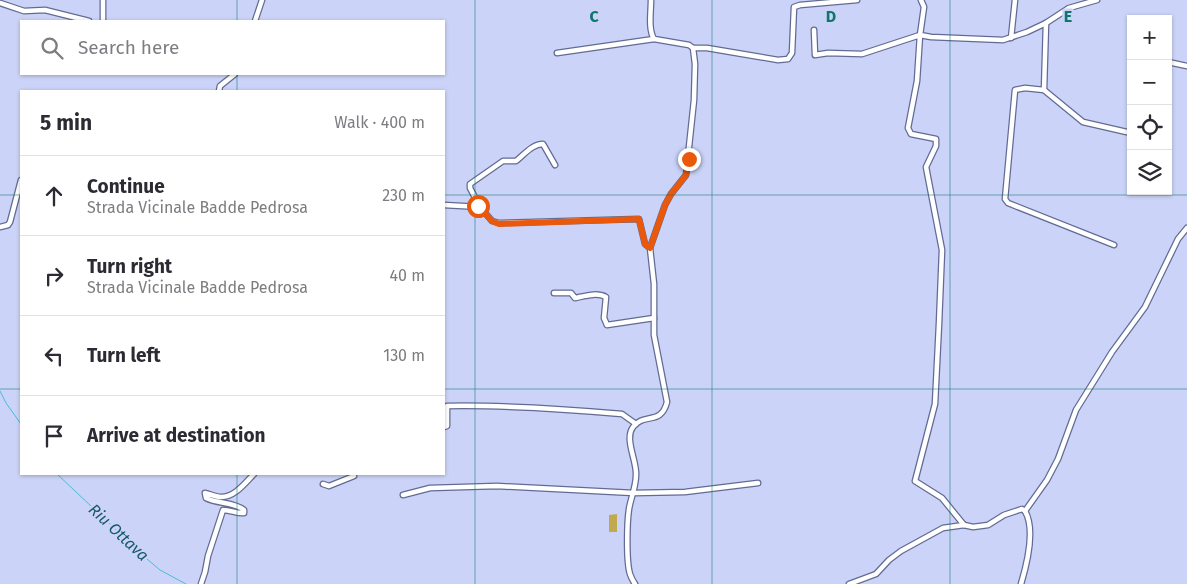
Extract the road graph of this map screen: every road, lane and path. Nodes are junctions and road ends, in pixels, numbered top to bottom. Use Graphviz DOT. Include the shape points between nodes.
graph roads {
  1 [pos="103,0"];
  2 [pos="262,0"];
  3 [pos="651,0"];
  4 [pos="857,0"];
  5 [pos="921,0"];
  6 [pos="1015,0"];
  7 [pos="1097,0"];
  8 [pos="0,3"];
  9 [pos="85,20"];
  10 [pos="103,20"];
  11 [pos="255,20"];
  12 [pos="1046,23"];
  13 [pos="814,30"];
  14 [pos="920,35"];
  15 [pos="1011,38"];
  16 [pos="654,39"];
  17 [pos="693,48"];
  18 [pos="557,53"];
  19 [pos="1172,63"];
  20 [pos="1187,66"];
  21 [pos="234,75"];
  22 [pos="219,90"];
  23 [pos="1044,90"];
  24 [pos="1127,132"];
  25 [pos="555,165"];
  26 [pos="20,184"];
  27 [pos="445,206"];
  28 [pos="480,206"];
  29 [pos="0,227"];
  30 [pos="1187,228"];
  31 [pos="1114,245"];
  32 [pos="650,248"];
  33 [pos="554,293"];
  34 [pos="654,318"];
  35 [pos="636,424"];
  36 [pos="445,427"];
  37 [pos="253,475"];
  38 [pos="354,475"];
  39 [pos="758,483"];
  40 [pos="322,484"];
  41 [pos="634,493"];
  42 [pos="403,495"];
  43 [pos="1025,511"];
  44 [pos="964,525"];
  45 [pos="201,584"];
  46 [pos="635,584"];
  47 [pos="849,584"];
  48 [pos="1021,584"];
  1 -- 10 [label="street"];
  2 -- 11 [label="street"];
  3 -- 16 [label="street"];
  4 -- 17 [label="street" via="794,8 792,53 788,60"];
  5 -- 14 [label="street" via="924,7"];
  6 -- 15 [label="street"];
  7 -- 12 [label="street" via="1069,8"];
  8 -- 9 [label="street" via="24,11 45,10"];
  12 -- 15 [label="street"];
  12 -- 23 [label="street"];
  13 -- 14 [label="street" via="815,55 862,54"];
  14 -- 15 [label="street"];
  14 -- 44 [label="street" via="917,81 908,128 911,134 936,139 926,167 942,250 934,404 915,482 942,498"];
  16 -- 17 [label="street"];
  16 -- 18 [label="street"];
  17 -- 32 [label="street" via="694,100 686,175 665,205"];
  19 -- 20 [label="street"];
  21 -- 22 [label="street"];
  23 -- 24 [label="street" via="1082,122"];
  23 -- 31 [label="street" via="1015,90 1005,199 1008,203"];
  25 -- 28 [label="street" via="543,144 530,148 516,161 503,161 470,184"];
  26 -- 29 [label="street" via="10,222"];
  27 -- 28 [label="street"];
  28 -- 32 [label="street" via="492,221 499,224 639,219 645,244"];
  30 -- 43 [label="street" via="1178,239 1145,307 1076,410 1047,480"];
  32 -- 34 [label="street"];
  33 -- 34 [label="street" via="571,293 575,298 606,297 604,318 607,325"];
  34 -- 35 [label="street" via="654,335 667,402 658,417 640,420"];
  35 -- 36 [label="street" via="622,414 502,406 447,406"];
  35 -- 41 [label="street" via="629,437 636,466"];
  37 -- 45 [label="street" via="227,496 205,493 211,501 240,507 244,513 224,510"];
  38 -- 40 [label="street" via="329,486"];
  39 -- 41 [label="street" via="688,492"];
  41 -- 42 [label="street" via="496,486 430,488"];
  41 -- 46 [label="street" via="629,510 628,557"];
  43 -- 44 [label="street" via="1016,510 988,525"];
  43 -- 48 [label="street" via="1030,542"];
  44 -- 47 [label="street" via="943,528 901,551 876,574"];
}
